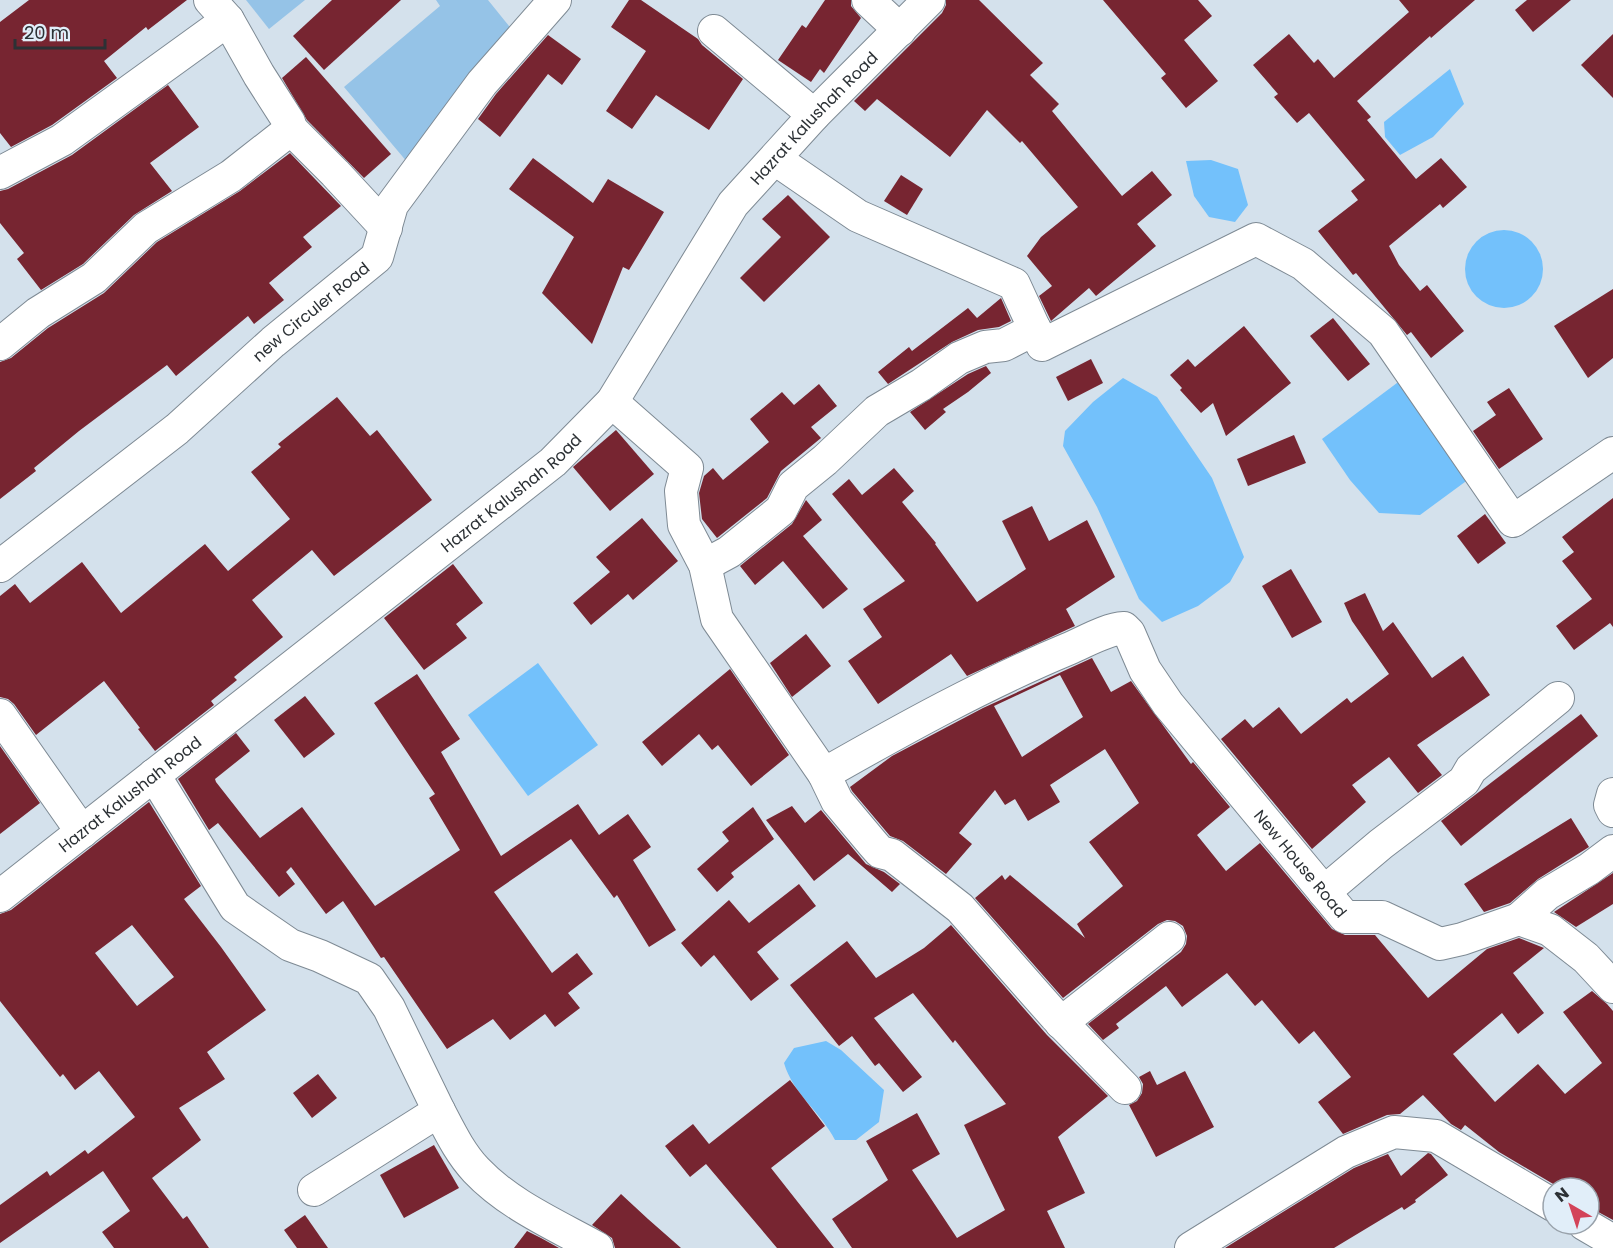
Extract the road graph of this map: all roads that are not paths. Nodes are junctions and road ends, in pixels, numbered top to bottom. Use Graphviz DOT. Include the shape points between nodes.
graph roads {
  1 [pos="555,0"];
  2 [pos="868,0"];
  3 [pos="929,0"];
  4 [pos="219,10"];
  5 [pos="900,30"];
  6 [pos="714,31"];
  7 [pos="814,115"];
  8 [pos="291,129"];
  9 [pos="775,159"];
  10 [pos="0,173"];
  11 [pos="386,228"];
  12 [pos="1035,329"];
  13 [pos="0,344"];
  14 [pos="612,402"];
  15 [pos="1613,453"];
  16 [pos="705,566"];
  17 [pos="0,567"];
  18 [pos="1558,698"];
  19 [pos="0,715"];
  20 [pos="824,774"];
  21 [pos="154,775"];
  22 [pos="1613,794"];
  23 [pos="1613,811"];
  24 [pos="82,832"];
  25 [pos="1613,851"];
  26 [pos="1324,892"];
  27 [pos="0,896"];
  28 [pos="1519,919"];
  29 [pos="1169,938"];
  30 [pos="1613,987"];
  31 [pos="1061,1023"];
  32 [pos="1125,1088"];
  33 [pos="439,1112"];
  34 [pos="314,1190"];
  35 [pos="1541,1198"];
  36 [pos="597,1248"];
  37 [pos="1191,1248"];
  1 -- 11 [label="street, new Circuler Road" via="482,83 392,205"];
  2 -- 5 [label="street"];
  3 -- 5 [label="street, Hazrat Kalushah Road"];
  4 -- 8 [label="street"];
  4 -- 10 [label="street" via="62,140"];
  5 -- 7 [label="street, Hazrat Kalushah Road"];
  6 -- 7 [label="street"];
  7 -- 9 [label="street, Hazrat Kalushah Road"];
  8 -- 11 [label="street"];
  8 -- 13 [label="street" via="231,176 146,228 94,279 38,313"];
  9 -- 12 [label="street" via="858,216 1014,285"];
  9 -- 14 [label="street, Hazrat Kalushah Road" via="733,204"];
  11 -- 17 [label="street, new Circuler Road" via="377,257 273,342 177,429"];
  12 -- 15 [label="street" via="1042,345 1256,239 1303,264 1383,332 1513,521"];
  12 -- 16 [label="street" via="1004,345 985,347 958,358 877,411 793,486 781,510"];
  14 -- 16 [label="street" via="687,468 681,491 684,525"];
  14 -- 21 [label="street, Hazrat Kalushah Road" via="553,462"];
  16 -- 20 [label="street" via="717,619"];
  18 -- 26 [label="street" via="1471,769 1464,781"];
  19 -- 24 [label="street"];
  20 -- 26 [label="street, New House Road" via="982,689 1124,627 1145,670 1168,704"];
  20 -- 31 [label="street" via="837,801 880,852 892,855 960,908"];
  21 -- 24 [label="street, Hazrat Kalushah Road"];
  21 -- 33 [label="street" via="236,907 290,945 369,979 389,1008"];
  22 -- 23 [label="street"];
  24 -- 27 [label="street, Hazrat Kalushah Road"];
  25 -- 28 [label="street" via="1547,894"];
  26 -- 28 [label="street, New House Road" via="1345,917 1382,917 1440,944"];
  28 -- 30 [label="street" via="1550,930 1586,958"];
  29 -- 31 [label="street"];
  31 -- 32 [label="street"];
  33 -- 34 [label="street"];
  33 -- 36 [label="street" via="476,1170 508,1198"];
  35 -- 37 [label="street" via="1436,1136 1394,1132 1346,1152"];
}
